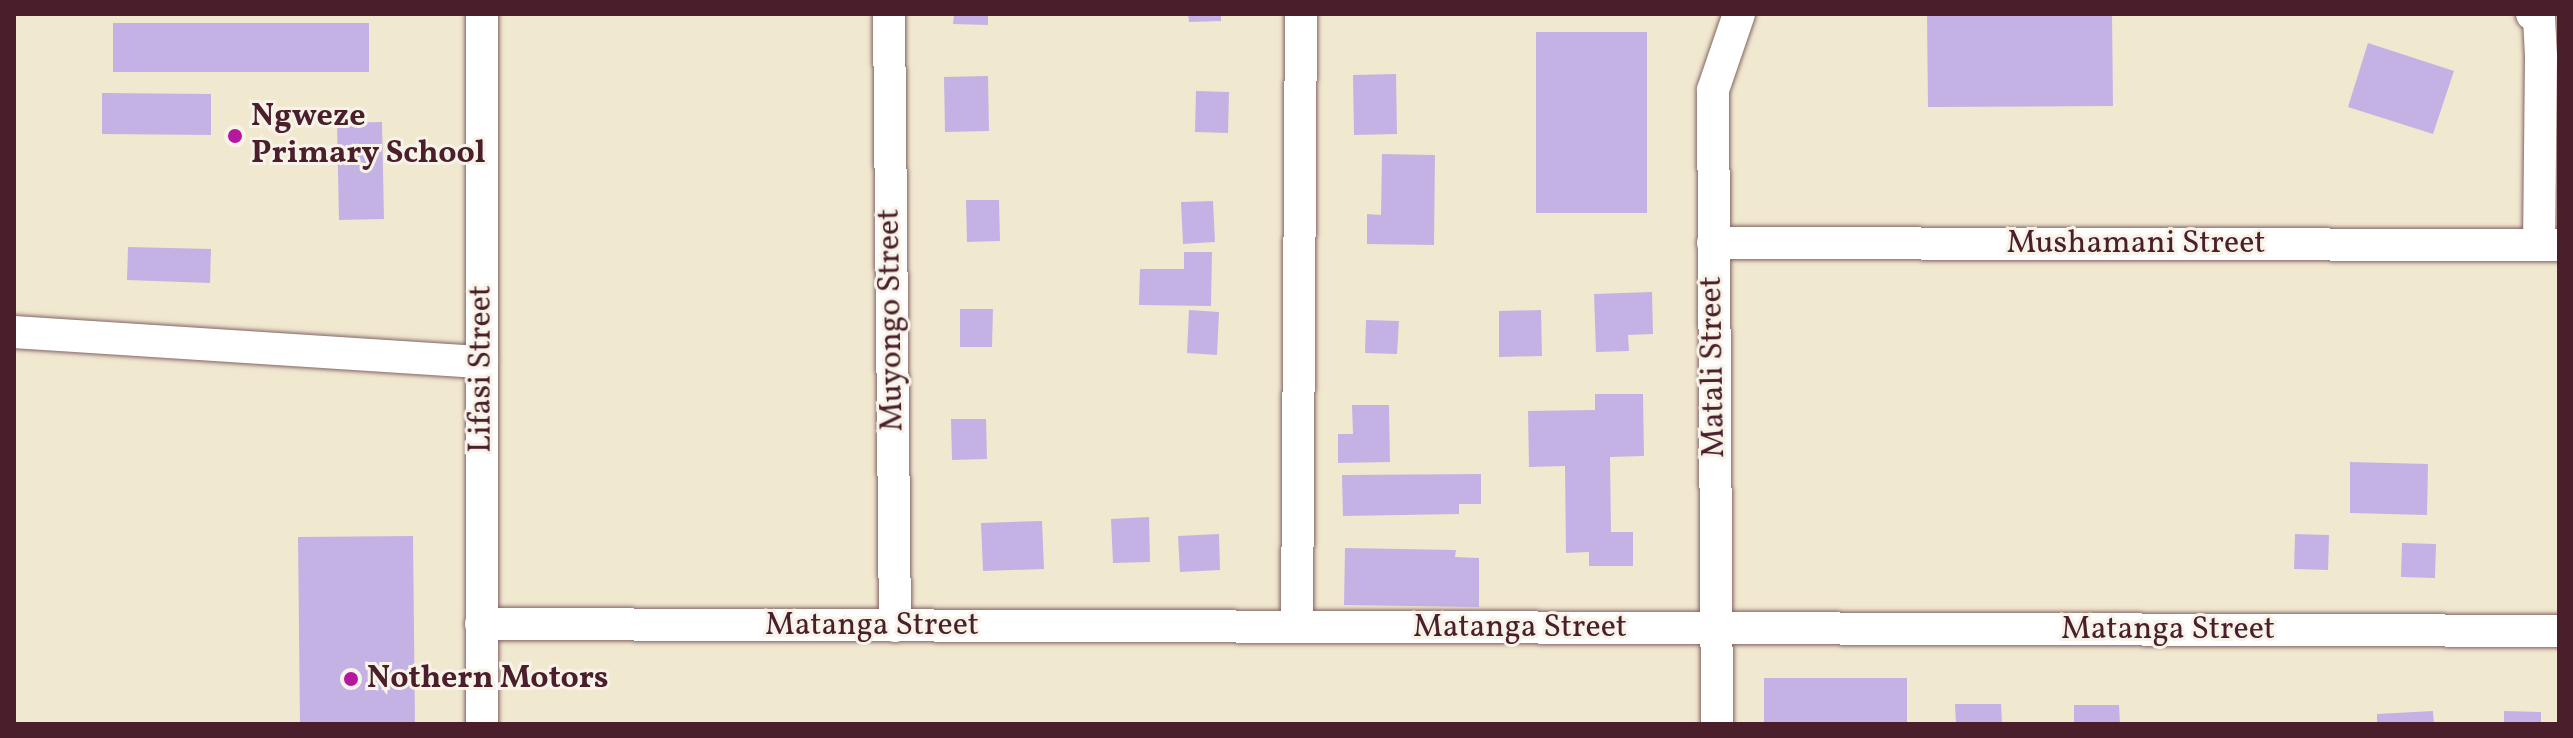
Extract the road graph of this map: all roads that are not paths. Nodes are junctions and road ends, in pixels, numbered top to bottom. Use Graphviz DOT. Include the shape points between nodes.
graph roads {
  1 [pos="482,14"];
  2 [pos="889,14"];
  3 [pos="1301,14"];
  4 [pos="1739,14"];
  5 [pos="2532,14"];
  6 [pos="1713,243"];
  7 [pos="2549,245"];
  8 [pos="14,332"];
  9 [pos="482,362"];
  10 [pos="481,624"];
  11 [pos="895,626"];
  12 [pos="1297,627"];
  13 [pos="1717,629"];
  14 [pos="2559,631"];
  15 [pos="482,724"];
  16 [pos="1717,724"];
  1 -- 9 [label="street, Lifasi Street"];
  2 -- 11 [label="street, Muyongo Street"];
  3 -- 12 [label="street"];
  4 -- 6 [label="street, Matali Street" via="1713,90"];
  5 -- 7 [label="street" via="2539,18"];
  6 -- 7 [label="street, Mushamani Street"];
  6 -- 13 [label="street, Matali Street"];
  8 -- 9 [label="street"];
  9 -- 10 [label="street, Lifasi Street"];
  10 -- 11 [label="street, Matanga Street"];
  10 -- 15 [label="street, Lifasi Street"];
  11 -- 12 [label="street, Matanga Street"];
  12 -- 13 [label="street, Matanga Street"];
  13 -- 14 [label="street, Matanga Street"];
  13 -- 16 [label="street, Matali Street"];
}
